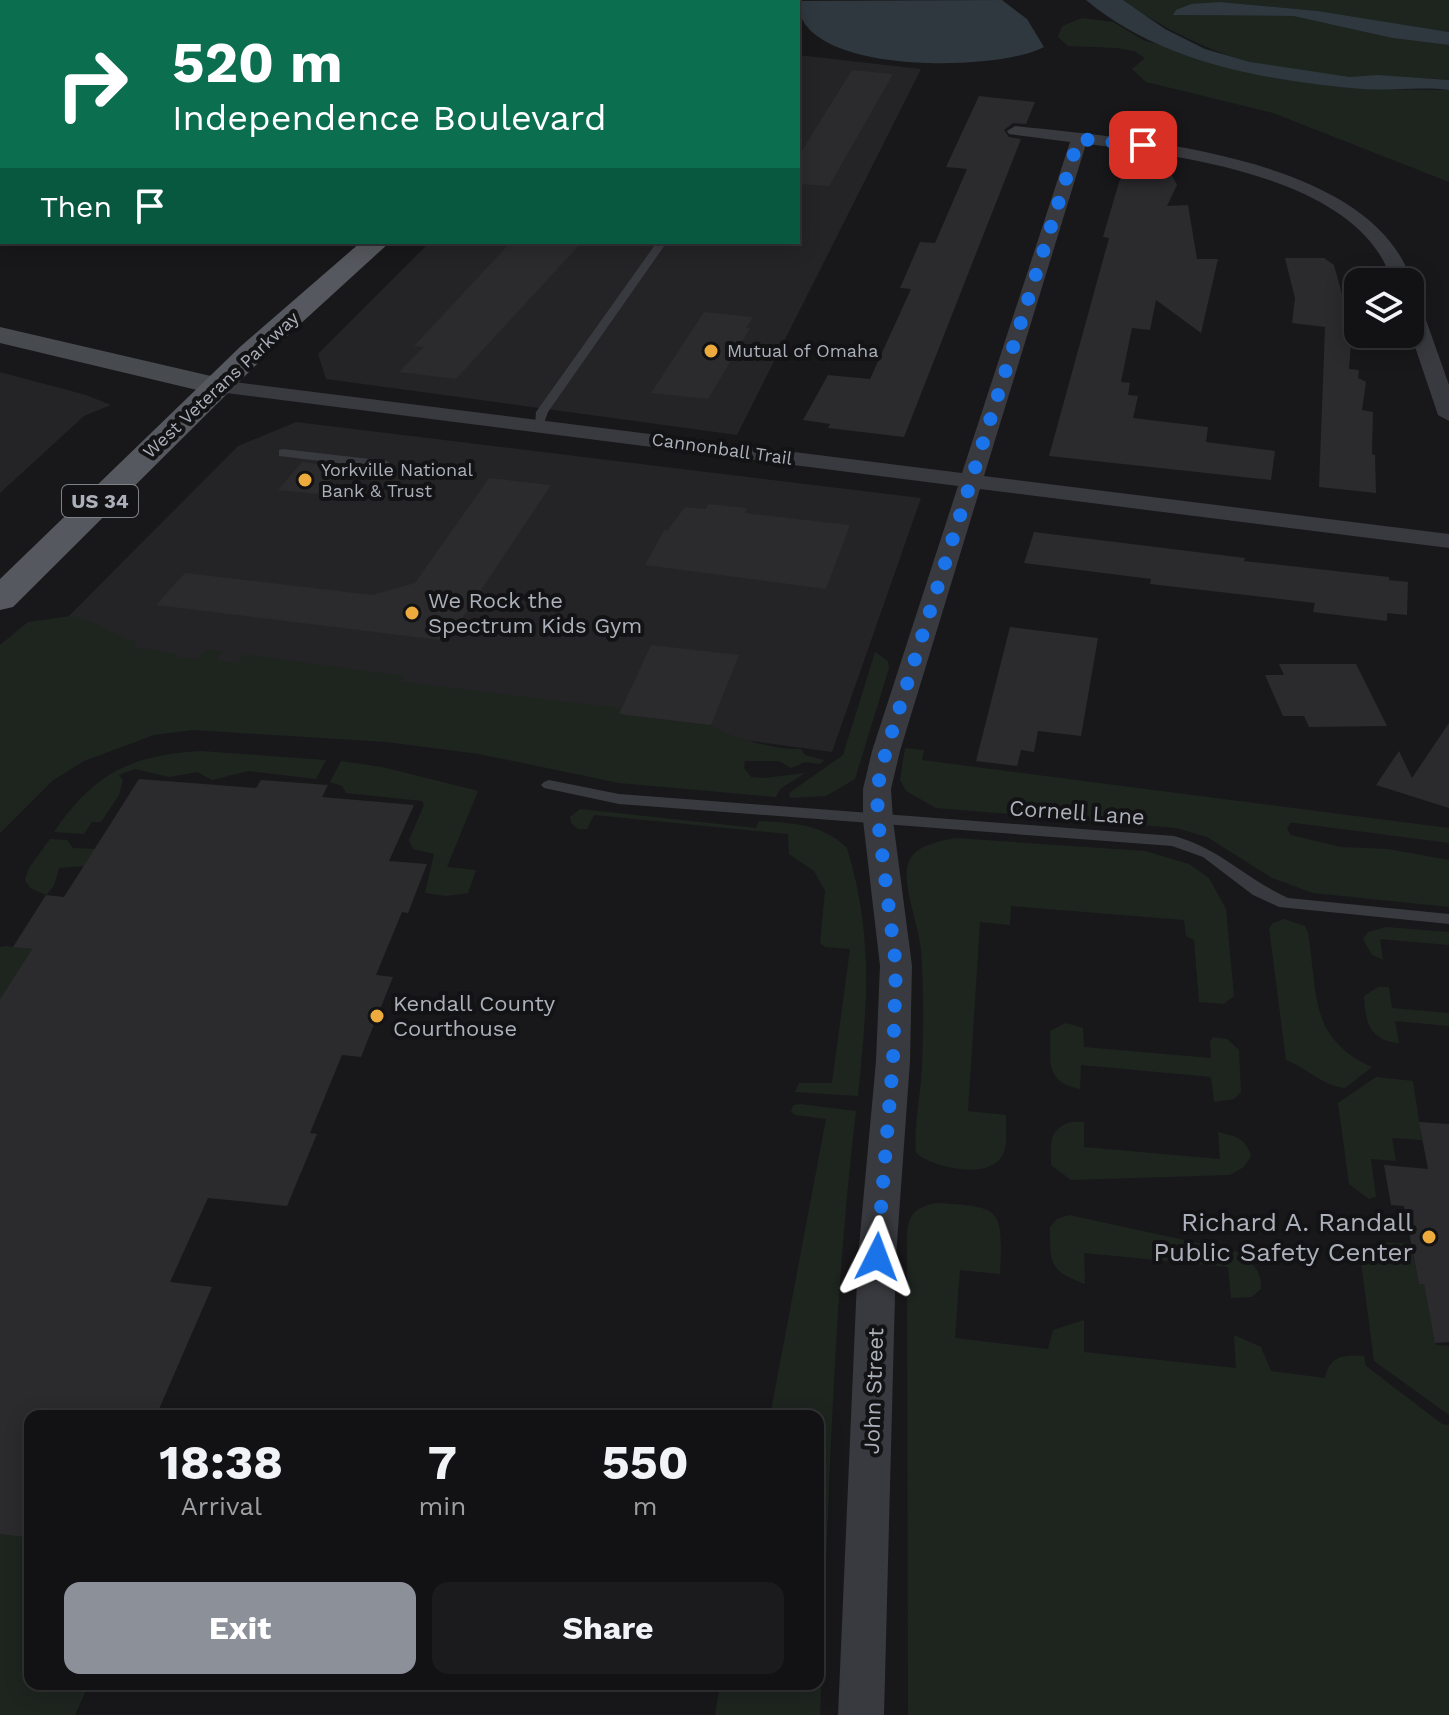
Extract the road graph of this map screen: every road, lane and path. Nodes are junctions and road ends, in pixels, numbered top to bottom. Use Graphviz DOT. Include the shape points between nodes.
graph roads {
  1 [pos="1015,131"];
  2 [pos="1079,139"];
  3 [pos="375,244"];
  4 [pos="661,244"];
  5 [pos="1397,268"];
  6 [pos="0,335"];
  7 [pos="1424,343"];
  8 [pos="218,386"];
  9 [pos="1449,415"];
  10 [pos="539,424"];
  11 [pos="283,453"];
  12 [pos="387,465"];
  13 [pos="969,482"];
  14 [pos="1449,541"];
  15 [pos="0,599"];
  16 [pos="549,785"];
  17 [pos="878,820"];
  18 [pos="1449,919"];
  19 [pos="861,1715"];
  1 -- 2 [label="street"];
  2 -- 5 [label="street" via="1183,152 1320,196 1372,230"];
  2 -- 13 [label="street, John Street"];
  3 -- 8 [label="main road, West Veterans Parkway / US 34"];
  4 -- 10 [label="lane" via="542,412"];
  6 -- 8 [label="main road, Cannonball Trail"];
  7 -- 9 [label="street"];
  8 -- 10 [label="street, Cannonball Trail"];
  8 -- 15 [label="main road, West Veterans Parkway / US 34"];
  10 -- 13 [label="street, Cannonball Trail"];
  11 -- 12 [label="lane"];
  13 -- 14 [label="street, Cannonball Trail"];
  13 -- 17 [label="street, John Street" via="886,751 877,789"];
  16 -- 17 [label="lane, Cornell Lane" via="619,799"];
  17 -- 18 [label="lane, Cornell Lane" via="1174,841 1209,854 1259,891 1285,903"];
  17 -- 19 [label="street, John Street" via="896,966 877,1257"];
}
